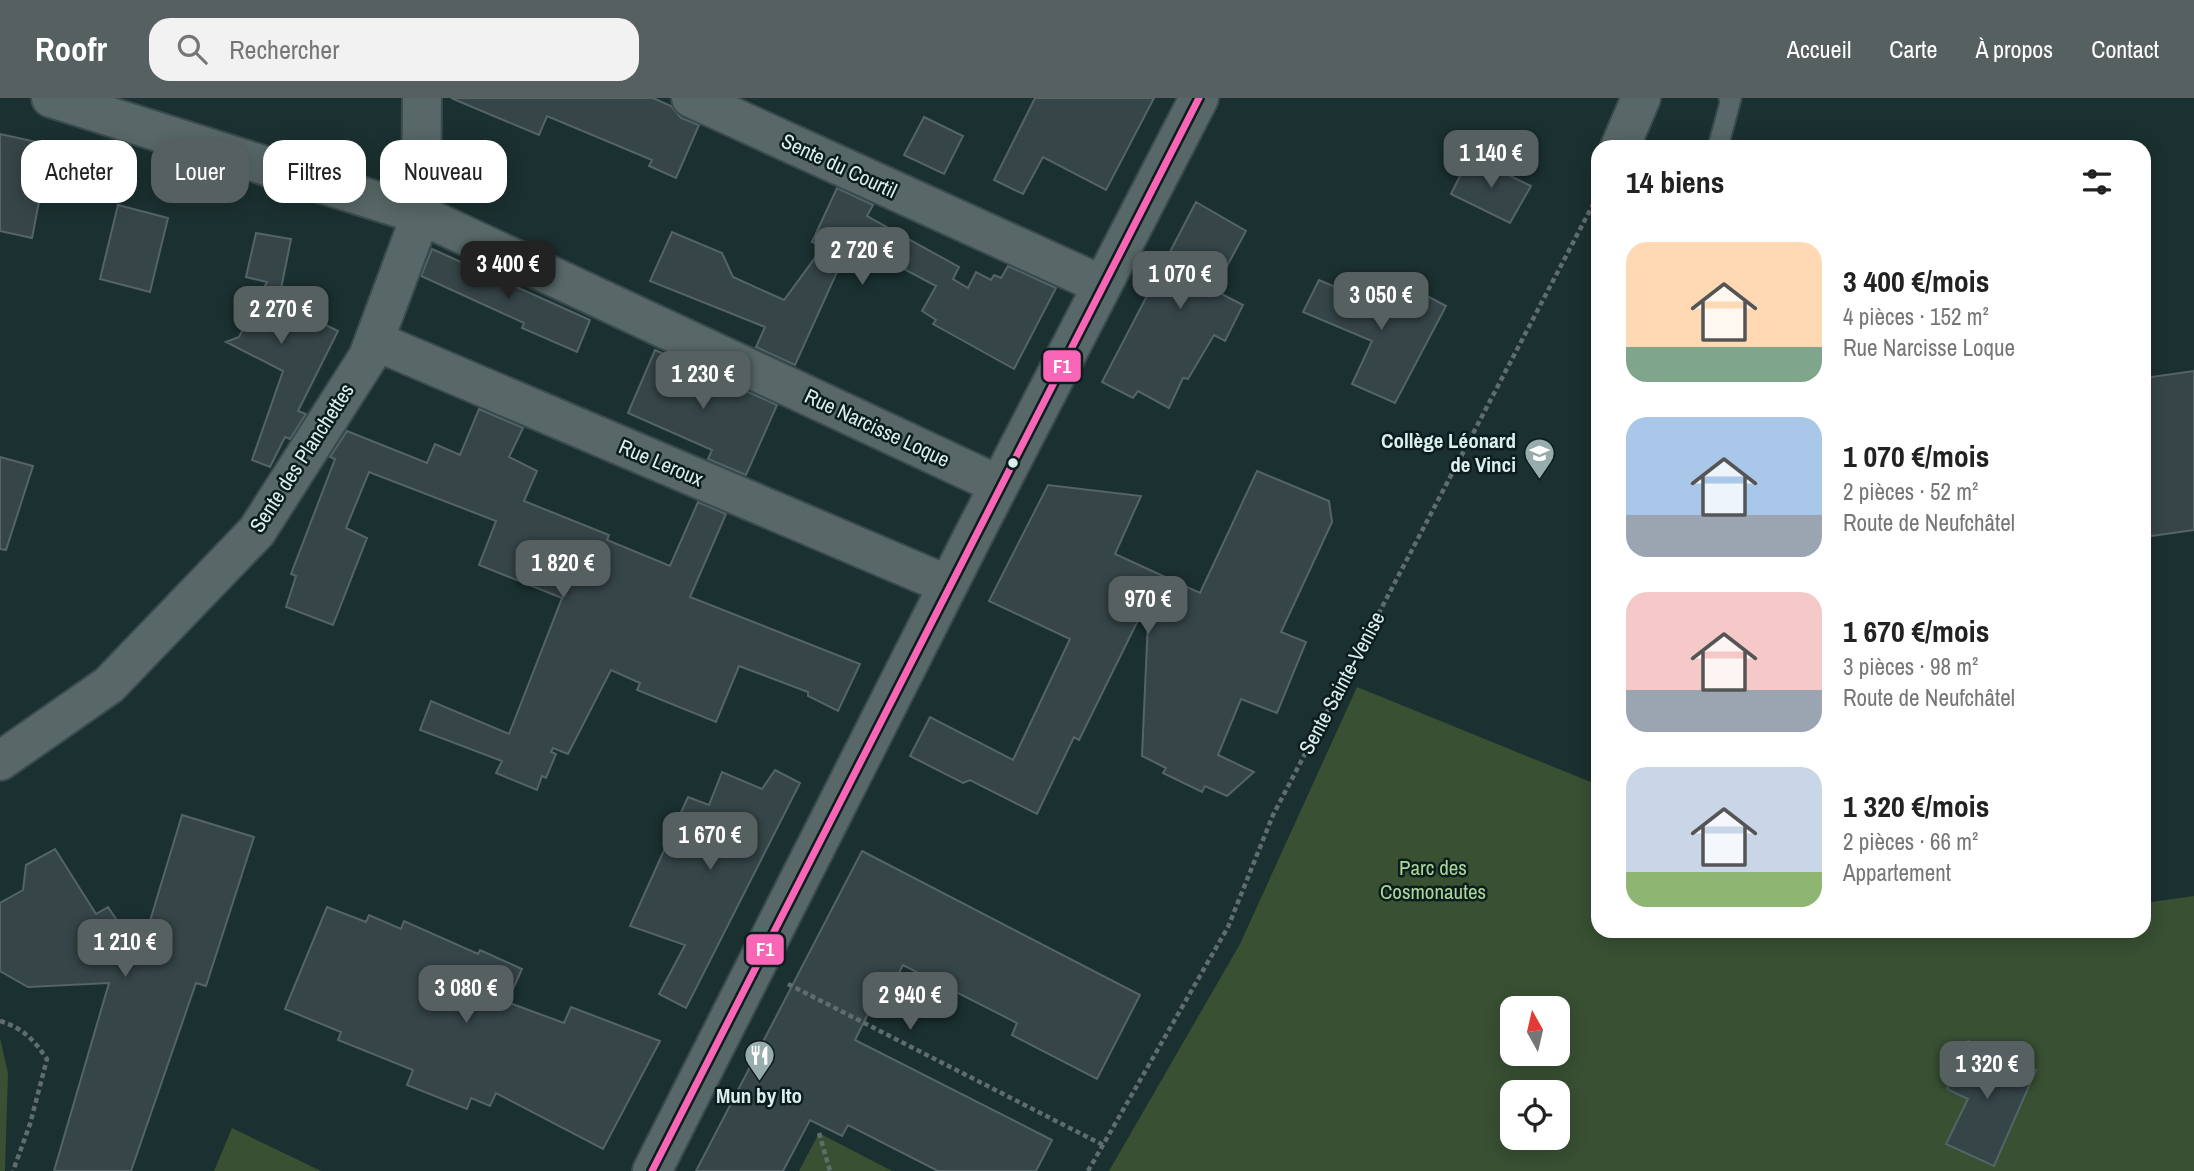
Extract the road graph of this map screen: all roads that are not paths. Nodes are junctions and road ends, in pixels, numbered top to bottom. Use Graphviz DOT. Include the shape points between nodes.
graph roads {
  1 [pos="51,98"];
  2 [pos="422,98"];
  3 [pos="691,98"];
  4 [pos="1199,98"];
  5 [pos="1641,98"];
  6 [pos="1729,98"];
  7 [pos="1623,140"];
  8 [pos="1720,140"];
  9 [pos="421,215"];
  10 [pos="1102,285"];
  11 [pos="375,341"];
  12 [pos="999,485"];
  13 [pos="948,585"];
  14 [pos="0,761"];
  15 [pos="652,1171"];
  1 -- 9 [label="street, Rue Narcisse Loque"];
  2 -- 9 [label="street, Sente des Planchettes"];
  3 -- 10 [label="street, Sente du Courtil"];
  4 -- 10 [label="street"];
  5 -- 7 [label="street"];
  6 -- 8 [label="lane"];
  9 -- 11 [label="street, Sente des Planchettes"];
  9 -- 12 [label="street, Rue Narcisse Loque"];
  10 -- 12 [label="street"];
  11 -- 13 [label="street, Rue Leroux"];
  11 -- 14 [label="street, Sente des Planchettes" via="257,531 109,685"];
  12 -- 13 [label="street"];
  13 -- 15 [label="street"];
}
